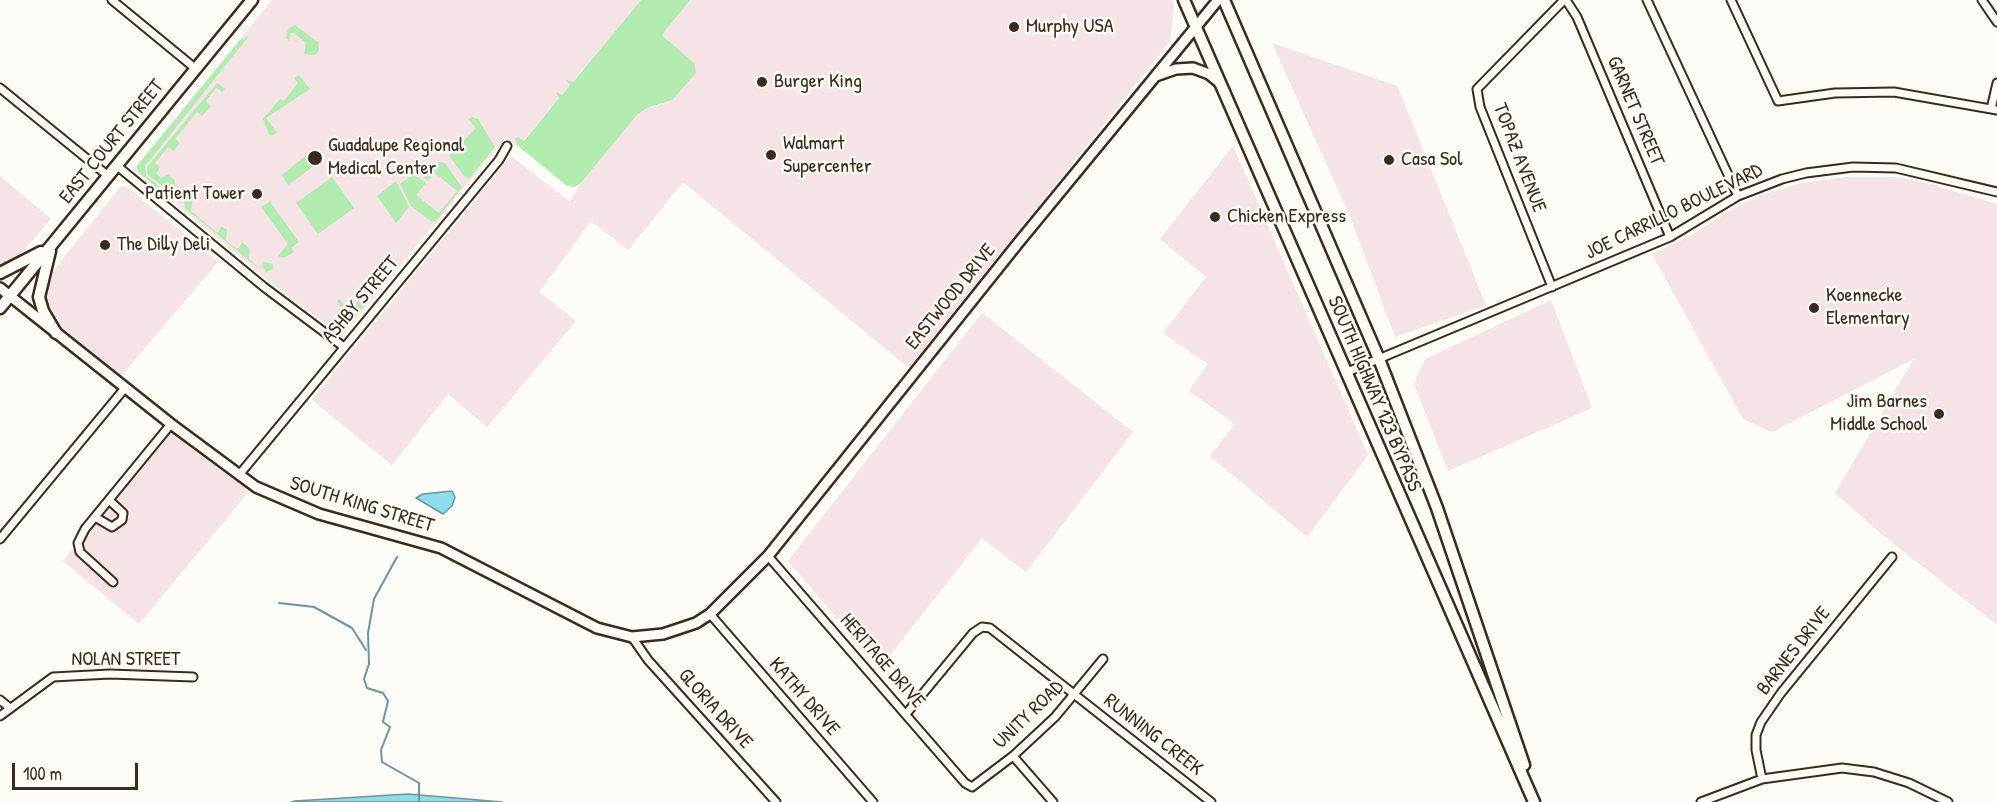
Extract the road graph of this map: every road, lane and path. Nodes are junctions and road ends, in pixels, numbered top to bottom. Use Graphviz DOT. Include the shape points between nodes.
graph roads {
  1 [pos="112,0"];
  2 [pos="252,0"];
  3 [pos="1184,0"];
  4 [pos="1218,0"];
  5 [pos="1224,0"];
  6 [pos="1565,0"];
  7 [pos="1647,0"];
  8 [pos="1982,0"];
  9 [pos="1734,1"];
  10 [pos="1997,22"];
  11 [pos="1197,26"];
  12 [pos="196,69"];
  13 [pos="1154,77"];
  14 [pos="1997,83"];
  15 [pos="1224,87"];
  16 [pos="0,88"];
  17 [pos="1994,110"];
  18 [pos="507,146"];
  19 [pos="116,165"];
  20 [pos="107,176"];
  21 [pos="1997,192"];
  22 [pos="1738,196"];
  23 [pos="1670,237"];
  24 [pos="53,243"];
  25 [pos="0,273"];
  26 [pos="1552,287"];
  27 [pos="0,288"];
  28 [pos="10,296"];
  29 [pos="0,308"];
  30 [pos="56,333"];
  31 [pos="344,347"];
  32 [pos="1379,359"];
  33 [pos="1345,373"];
  34 [pos="125,388"];
  35 [pos="171,424"];
  36 [pos="239,475"];
  37 [pos="109,500"];
  38 [pos="95,517"];
  39 [pos="0,539"];
  40 [pos="768,556"];
  41 [pos="1892,557"];
  42 [pos="113,582"];
  43 [pos="710,614"];
  44 [pos="632,637"];
  45 [pos="1103,659"];
  46 [pos="193,676"];
  47 [pos="1075,695"];
  48 [pos="0,700"];
  49 [pos="10,708"];
  50 [pos="906,714"];
  51 [pos="0,716"];
  52 [pos="1013,756"];
  53 [pos="1762,779"];
  54 [pos="972,787"];
  55 [pos="1207,801"];
  56 [pos="776,802"];
  57 [pos="873,802"];
  58 [pos="1053,802"];
  59 [pos="1535,802"];
  60 [pos="1701,802"];
  61 [pos="1948,802"];
  1 -- 12 [label="street"];
  2 -- 12 [label="main road, EAST COURT STREET"];
  3 -- 11 [label="main road, SOUTH HIGHWAY 123 BYPASS"];
  4 -- 11 [label="main road, EASTWOOD DRIVE"];
  5 -- 32 [label="main road, SOUTH HIGHWAY 123 BYPASS"];
  6 -- 23 [label="street, GARNET STREET" via="1577,17"];
  6 -- 26 [label="street, TOPAZ AVENUE" via="1477,89 1480,107"];
  7 -- 22 [label="street"];
  8 -- 10 [label="street"];
  9 -- 17 [label="street" via="1778,101 1859,91 1894,92"];
  11 -- 13 [label="main road, EASTWOOD DRIVE"];
  11 -- 15 [label="main road, SOUTH HIGHWAY 123 BYPASS"];
  12 -- 19 [label="main road, EAST COURT STREET"];
  13 -- 15 [label="main road" via="1176,69 1193,69 1209,74"];
  13 -- 40 [label="main road, EASTWOOD DRIVE"];
  14 -- 17 [label="street"];
  15 -- 33 [label="main road, SOUTH HIGHWAY 123 BYPASS"];
  16 -- 20 [label="street"];
  18 -- 31 [label="street, ASHBY STREET"];
  19 -- 20 [label="main road, EAST COURT STREET"];
  19 -- 31 [label="street" via="264,287"];
  20 -- 24 [label="main road, EAST COURT STREET"];
  21 -- 22 [label="street, JOE CARRILLO BOULEVARD" via="1916,171 1853,167 1806,173"];
  22 -- 23 [label="street, JOE CARRILLO BOULEVARD"];
  23 -- 26 [label="street, JOE CARRILLO BOULEVARD"];
  24 -- 25 [label="main road"];
  24 -- 28 [label="main road, EAST COURT STREET"];
  24 -- 30 [label="main road" via="39,297"];
  26 -- 32 [label="street, JOE CARRILLO BOULEVARD"];
  27 -- 28 [label="main road, SOUTH KING STREET"];
  28 -- 29 [label="main road, EAST COURT STREET"];
  28 -- 30 [label="main road, SOUTH KING STREET"];
  30 -- 34 [label="main road, SOUTH KING STREET"];
  31 -- 36 [label="street, ASHBY STREET"];
  32 -- 33 [label="street, JOE CARRILLO BOULEVARD"];
  32 -- 59 [label="main road, SOUTH HIGHWAY 123 BYPASS" via="1437,508"];
  33 -- 59 [label="main road, SOUTH HIGHWAY 123 BYPASS"];
  34 -- 35 [label="main road, SOUTH KING STREET"];
  34 -- 39 [label="street"];
  35 -- 36 [label="main road, SOUTH KING STREET"];
  35 -- 37 [label="street"];
  36 -- 44 [label="main road, SOUTH KING STREET" via="294,505 441,548 573,617"];
  37 -- 38 [label="street"];
  37 -- 38 [label="street" via="123,513 122,520 112,527"];
  38 -- 42 [label="street" via="78,543 80,552"];
  40 -- 43 [label="main road, EASTWOOD DRIVE"];
  40 -- 50 [label="street, HERITAGE DRIVE"];
  41 -- 53 [label="street, BARNES DRIVE" via="1761,722 1756,750"];
  43 -- 44 [label="main road, SOUTH KING STREET" via="672,631"];
  43 -- 57 [label="street, KATHY DRIVE"];
  44 -- 56 [label="street, GLORIA DRIVE" via="648,660"];
  45 -- 47 [label="street, UNITY ROAD"];
  46 -- 49 [label="street, NOLAN STREET" via="53,677"];
  47 -- 50 [label="street, RUNNING CREEK" via="1004,637 982,627"];
  47 -- 52 [label="street, UNITY ROAD"];
  47 -- 55 [label="street, RUNNING CREEK"];
  48 -- 49 [label="street"];
  49 -- 51 [label="street, NOLAN STREET"];
  50 -- 54 [label="street, HERITAGE DRIVE"];
  52 -- 54 [label="street, UNITY ROAD"];
  52 -- 58 [label="street"];
  53 -- 60 [label="street"];
  53 -- 61 [label="street" via="1842,768 1874,772 1909,783"];
}
